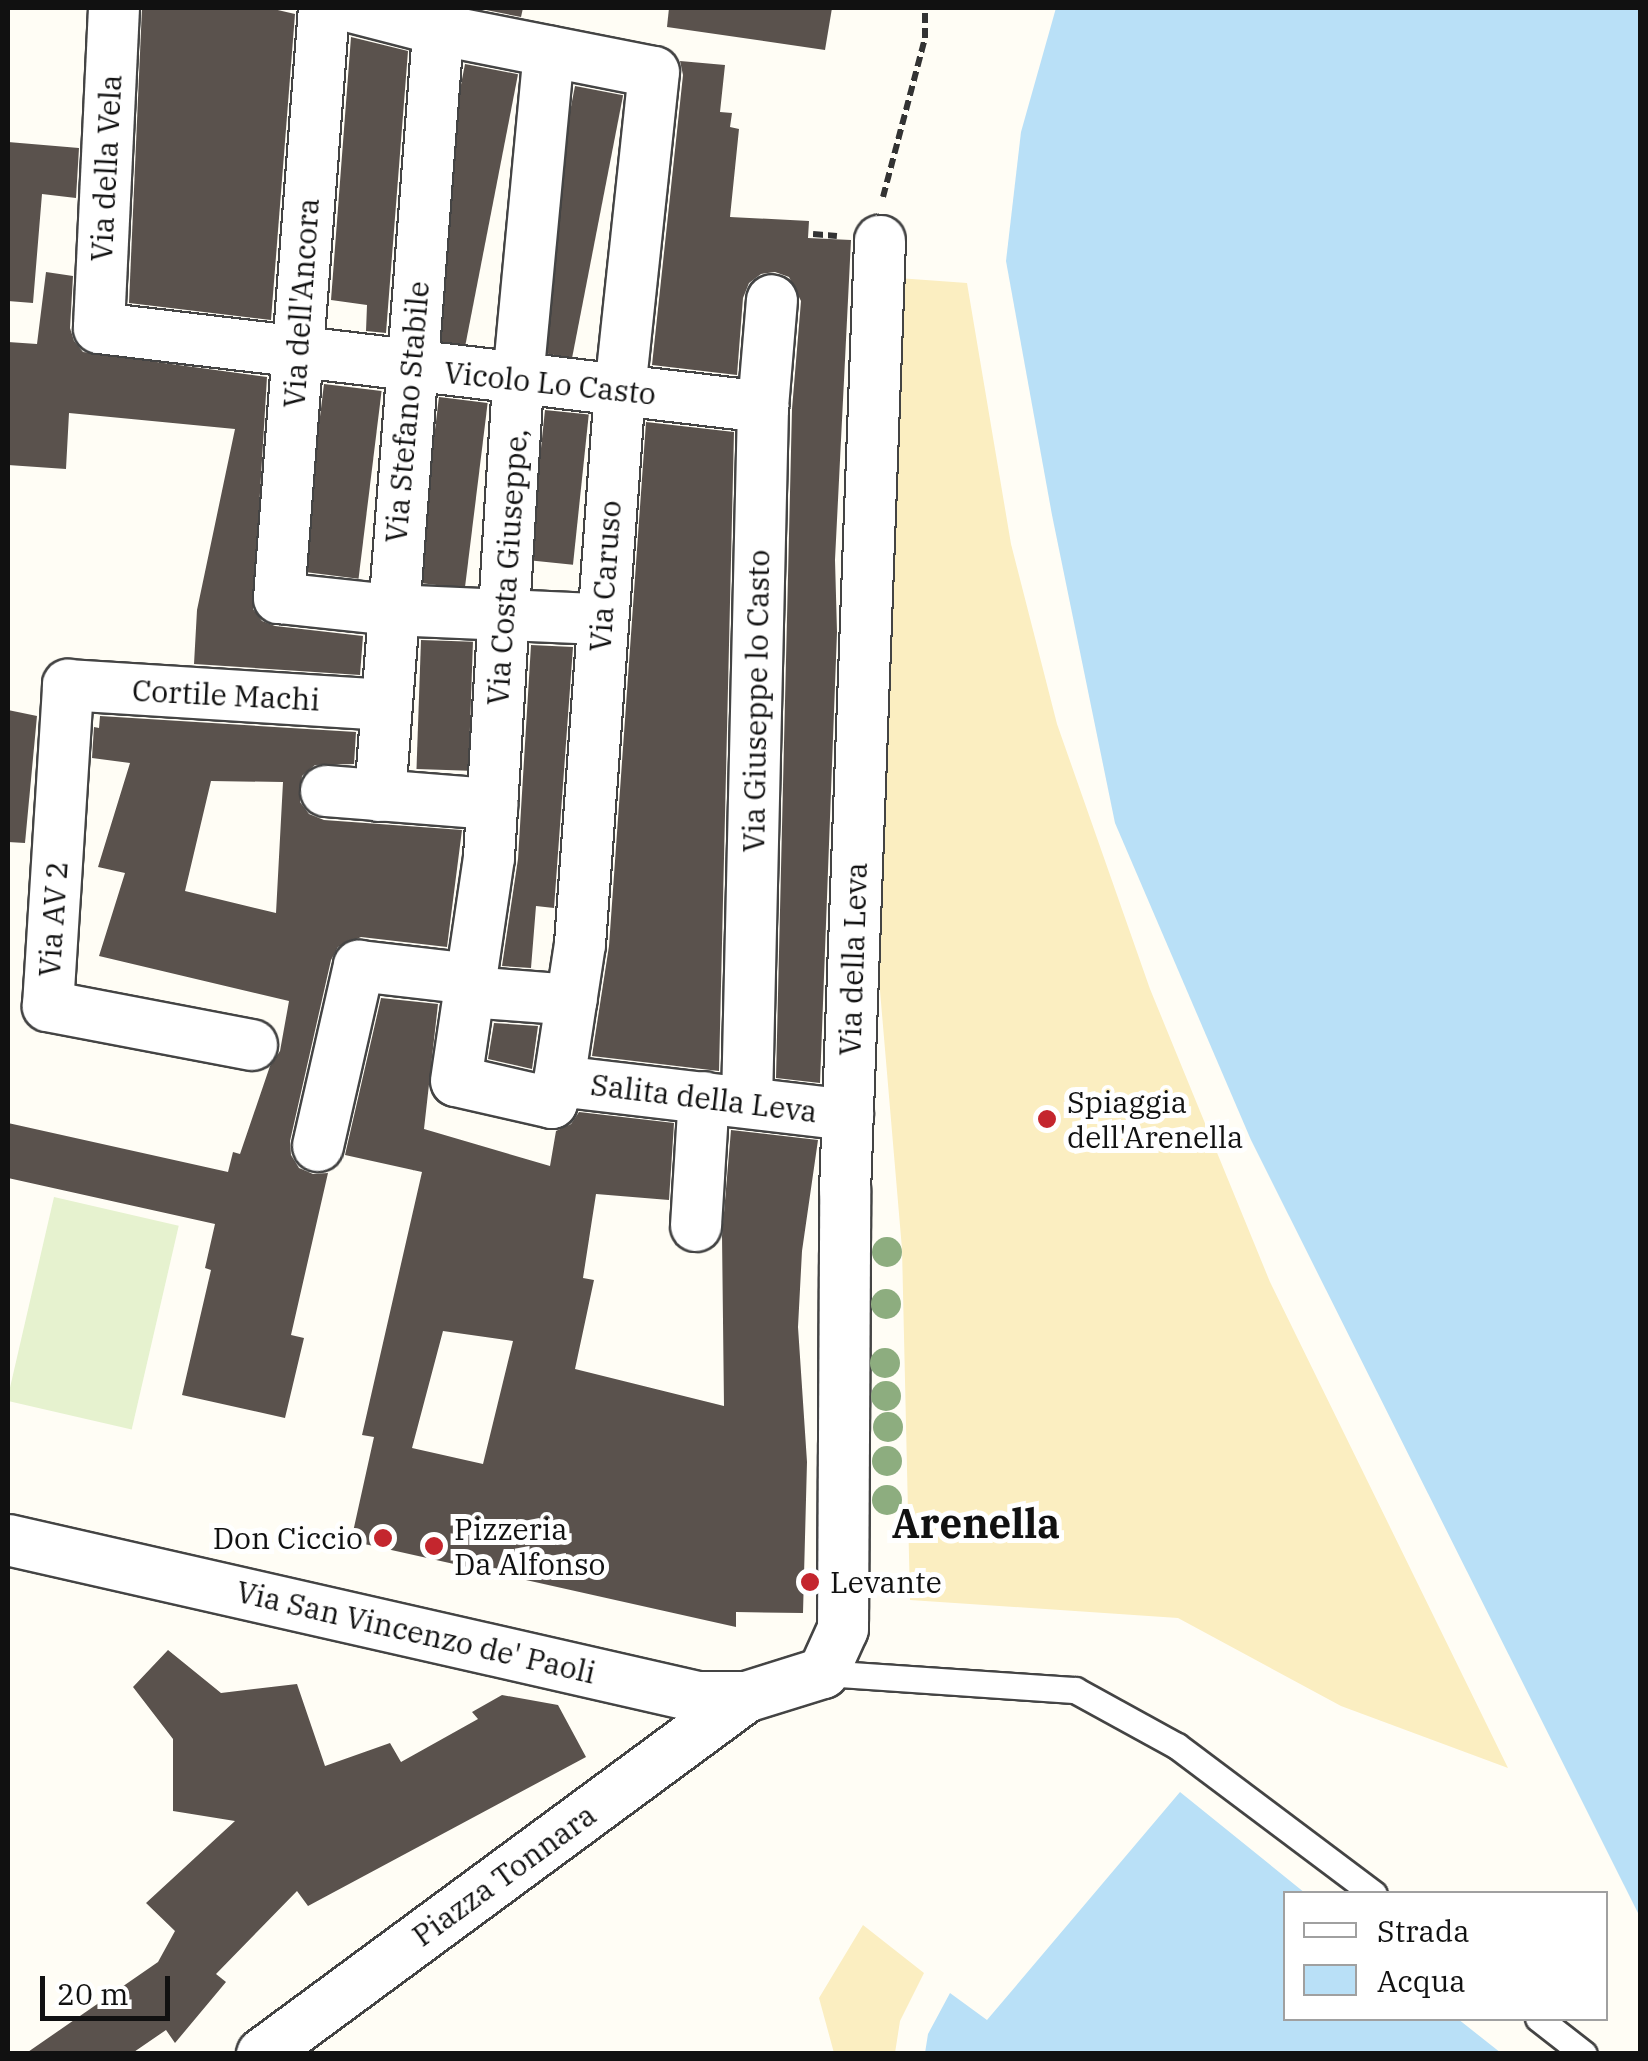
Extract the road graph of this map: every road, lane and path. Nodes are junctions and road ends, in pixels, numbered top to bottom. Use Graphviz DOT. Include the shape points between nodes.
graph roads {
  1 [pos="114,8"];
  2 [pos="324,8"];
  3 [pos="355,8"];
  4 [pos="926,8"];
  5 [pos="438,18"];
  6 [pos="549,52"];
  7 [pos="880,241"];
  8 [pos="772,300"];
  9 [pos="99,328"];
  10 [pos="298,351"];
  11 [pos="410,368"];
  12 [pos="518,379"];
  13 [pos="620,390"];
  14 [pos="763,407"];
  15 [pos="391,610"];
  16 [pos="504,616"];
  17 [pos="600,619"];
  18 [pos="68,686"];
  19 [pos="385,705"];
  20 [pos="326,791"];
  21 [pos="380,796"];
  22 [pos="492,804"];
  23 [pos="470,985"];
  24 [pos="572,1000"];
  25 [pos="252,1046"];
  26 [pos="559,1081"];
  27 [pos="725,1100"];
  28 [pos="848,1114"];
  29 [pos="318,1146"];
  30 [pos="696,1226"];
  31 [pos="8,1540"];
  32 [pos="823,1674"];
  33 [pos="746,1697"];
  34 [pos="1370,1891"];
  35 [pos="1542,2021"];
  36 [pos="262,2054"];
  37 [pos="1584,2054"];
  1 -- 9 [label="street, Via della Vela"];
  2 -- 10 [label="street, Via dell'Ancora"];
  3 -- 5 [label="street"];
  4 -- 7 [label="path" via="925,38 884,181"];
  5 -- 6 [label="street"];
  5 -- 11 [label="street, Via Stefano Stabile"];
  6 -- 12 [label="street, Via Costa Giuseppe,"];
  6 -- 13 [label="street, Via Caruso" via="654,72"];
  7 -- 28 [label="street, Via della Leva"];
  8 -- 14 [label="street, Via Giuseppe lo Casto"];
  9 -- 10 [label="street, Vicolo Lo Casto"];
  10 -- 11 [label="street, Vicolo Lo Casto"];
  10 -- 15 [label="street, Via dell'Ancora" via="279,598"];
  11 -- 12 [label="street, Vicolo Lo Casto"];
  11 -- 15 [label="street, Via Stefano Stabile"];
  12 -- 13 [label="street, Vicolo Lo Casto"];
  12 -- 16 [label="street, Via Costa Giuseppe,"];
  13 -- 14 [label="street, Vicolo Lo Casto"];
  13 -- 17 [label="street, Via Caruso"];
  14 -- 27 [label="street, Via Giuseppe lo Casto"];
  15 -- 16 [label="street"];
  15 -- 19 [label="street, Via Stefano Stabile"];
  16 -- 17 [label="street"];
  16 -- 22 [label="street, Via Costa Giuseppe,"];
  17 -- 24 [label="street, Via Caruso"];
  18 -- 19 [label="street, Cortile Machi"];
  18 -- 25 [label="street, Via AV 2" via="48,1006"];
  19 -- 21 [label="street, Via Stefano Stabile"];
  20 -- 21 [label="street"];
  21 -- 22 [label="street"];
  22 -- 23 [label="street, Via Costa Giuseppe,"];
  23 -- 24 [label="street"];
  23 -- 26 [label="street, Via Costa Giuseppe," via="456,1082 552,1104"];
  23 -- 29 [label="street" via="359,966"];
  24 -- 26 [label="street, Via Caruso"];
  26 -- 27 [label="street, Salita della Leva"];
  27 -- 28 [label="street, Salita della Leva"];
  27 -- 30 [label="street, Via Giuseppe lo Casto"];
  28 -- 32 [label="street, Via della Leva" via="843,1629"];
  31 -- 33 [label="street, Via San Vincenzo de' Paoli" via="698,1697"];
  32 -- 33 [label="street, Via San Vincenzo de' Paoli"];
  32 -- 34 [label="lane" via="1074,1690 1177,1746"];
  33 -- 36 [label="street, Piazza Tonnara"];
  35 -- 37 [label="lane"];
}
